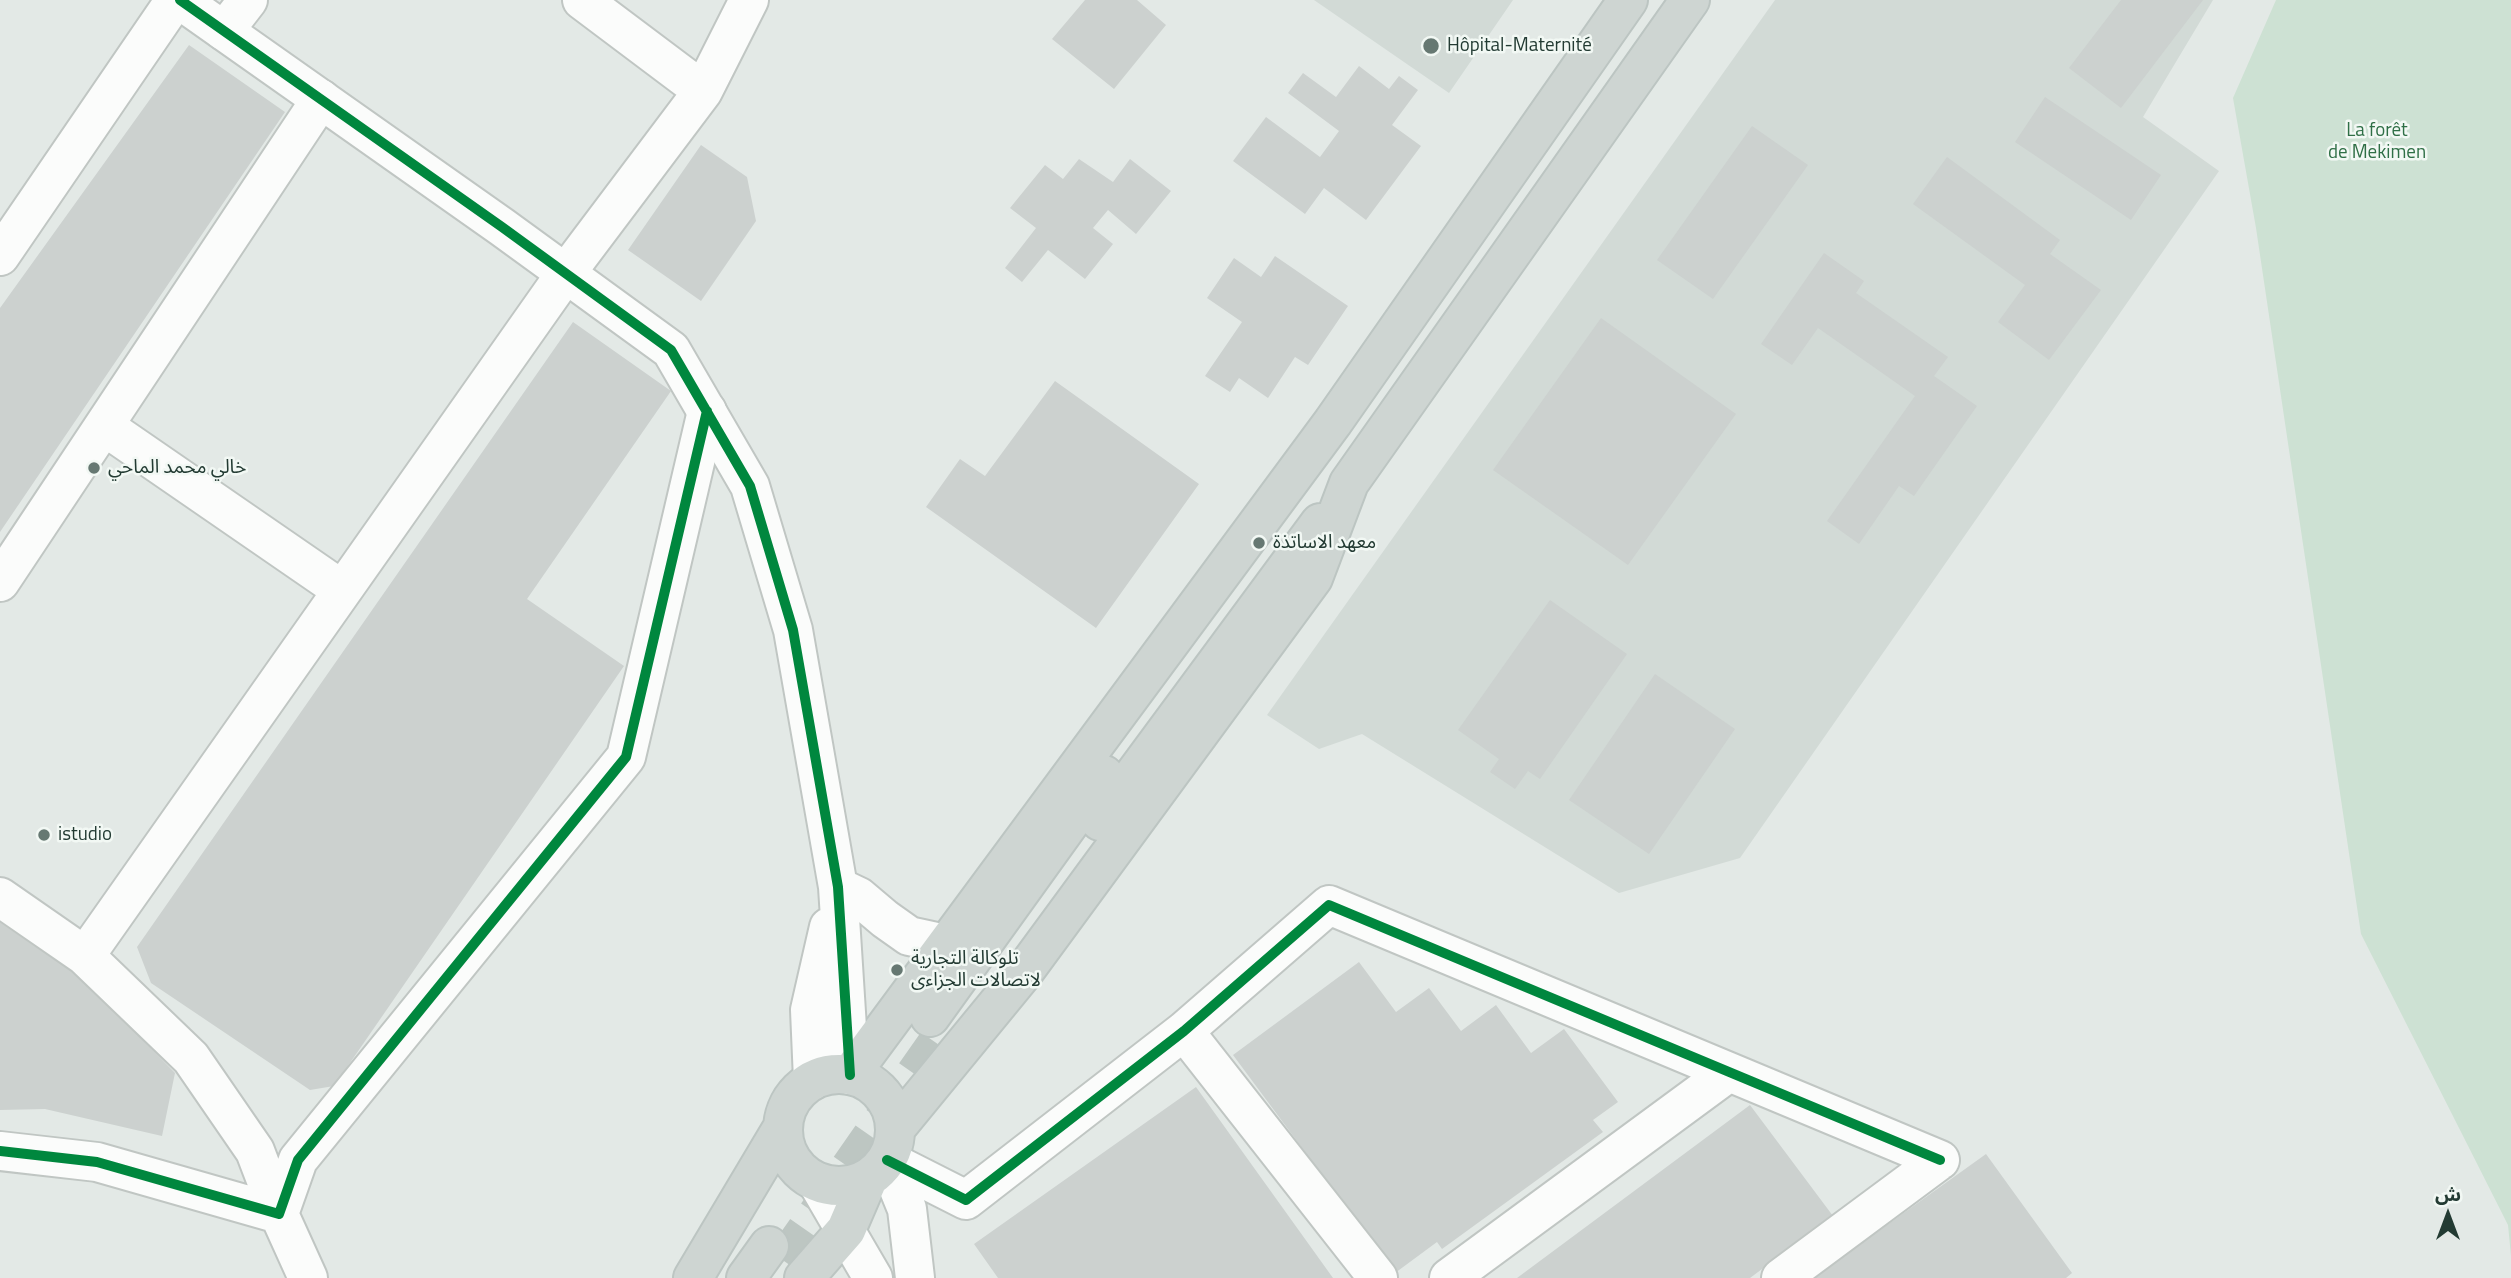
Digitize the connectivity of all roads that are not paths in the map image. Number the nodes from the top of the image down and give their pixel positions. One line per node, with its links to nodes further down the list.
1 (177, 0): 7 (street); 10 (street)
2 (248, 0): 7 (street)
3 (582, 0): 8 (street)
4 (749, 0): 8 (street)
5 (1628, 0): 13 (main road)
6 (1690, 0): 15 (main road)
7 (224, 31): 9 (street)
8 (703, 91): 11 (street)
9 (321, 99): 11 (street); 14 (street)
10 (0, 256)
11 (566, 273): 12 (street); 17 (street)
12 (708, 411): 18 (street); 29 (street)
13 (1334, 422): 15 (main road); 20 (main road)
14 (104, 426): 16 (street); 17 (street)
15 (1349, 484): 27 (main road)
16 (0, 582)
17 (342, 590): 21 (street)
18 (838, 887): 20 (street); 24 (street)
19 (0, 897): 21 (street)
20 (946, 944): 24 (main road)
21 (85, 956): 29 (street)
22 (1184, 1031): 23 (street); 27 (street); 37 (street)
23 (1729, 1072): 38 (street); 39 (street)
24 (832, 1078): 25 (main road); 27 (main road)
25 (783, 1127): 28 (main road); 33 (main road)
26 (4, 1155): 29 (street)
27 (883, 1156): 28 (main road); 30 (main road); 36 (street)
28 (817, 1182): 30 (street)
29 (279, 1214): 32 (street)
30 (846, 1230): 31 (main road); 35 (street)
31 (782, 1266): 34 (main road)
32 (308, 1278)
33 (693, 1278)
34 (746, 1278)
35 (873, 1278)
36 (915, 1278)
37 (1378, 1278)
38 (1449, 1278)
39 (1781, 1278)

